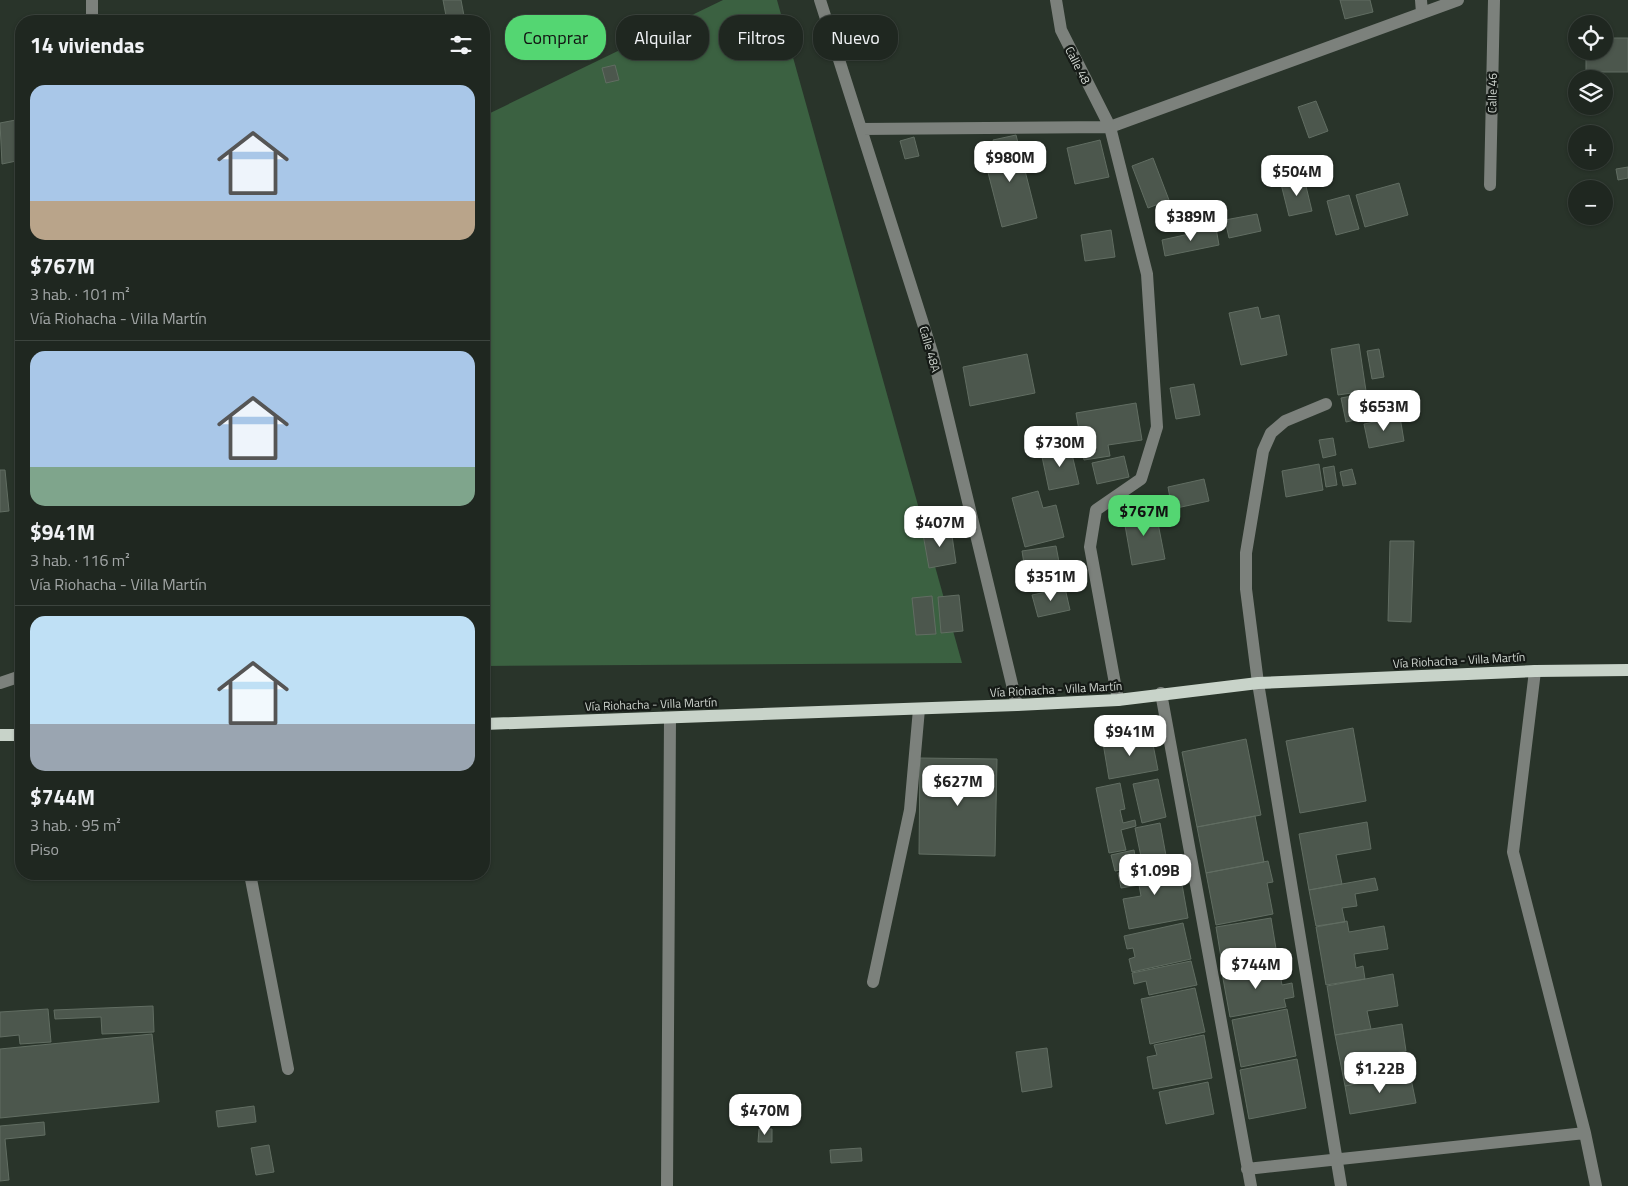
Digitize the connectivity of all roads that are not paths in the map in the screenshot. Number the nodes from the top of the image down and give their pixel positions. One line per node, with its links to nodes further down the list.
1 (92, 0): 7 (street)
2 (820, 0): 9 (street, Calle 48A)
3 (1056, 0): 8 (street, Calle 48)
4 (1458, 0): 6 (street)
5 (1494, 0): 10 (street, Calle 46)
6 (1422, 6): 8 (street)
7 (92, 15)
8 (1110, 127): 9 (street); 18 (street, Calle 48)
9 (861, 129): 19 (street, Calle 48A)
10 (1490, 185)
11 (1326, 404): 16 (street)
12 (1628, 670): 13 (main road, Vía Riohacha - Villa Martín)
13 (1535, 671): 16 (main road, Vía Riohacha - Villa Martín); 28 (street)
14 (15, 678): 15 (street)
15 (0, 683)
16 (1258, 683): 17 (main road, Vía Riohacha - Villa Martín); 29 (street)
17 (1161, 693): 18 (main road, Vía Riohacha - Villa Martín); 30 (street)
18 (1118, 700): 19 (main road, Vía Riohacha - Villa Martín)
19 (1017, 705): 20 (main road, Vía Riohacha - Villa Martín)
20 (918, 709): 21 (main road, Vía Riohacha - Villa Martín); 26 (street)
21 (670, 718): 22 (main road, Vía Riohacha - Villa Martín); 31 (street)
22 (490, 724)
23 (0, 734): 24 (main road)
24 (15, 735)
25 (251, 880): 27 (street)
26 (873, 982)
27 (288, 1069)
28 (1585, 1133): 29 (street); 34 (street)
29 (1336, 1159): 30 (street); 33 (street)
30 (1247, 1169): 32 (street)
31 (667, 1186)
32 (1251, 1186)
33 (1341, 1186)
34 (1596, 1186)

